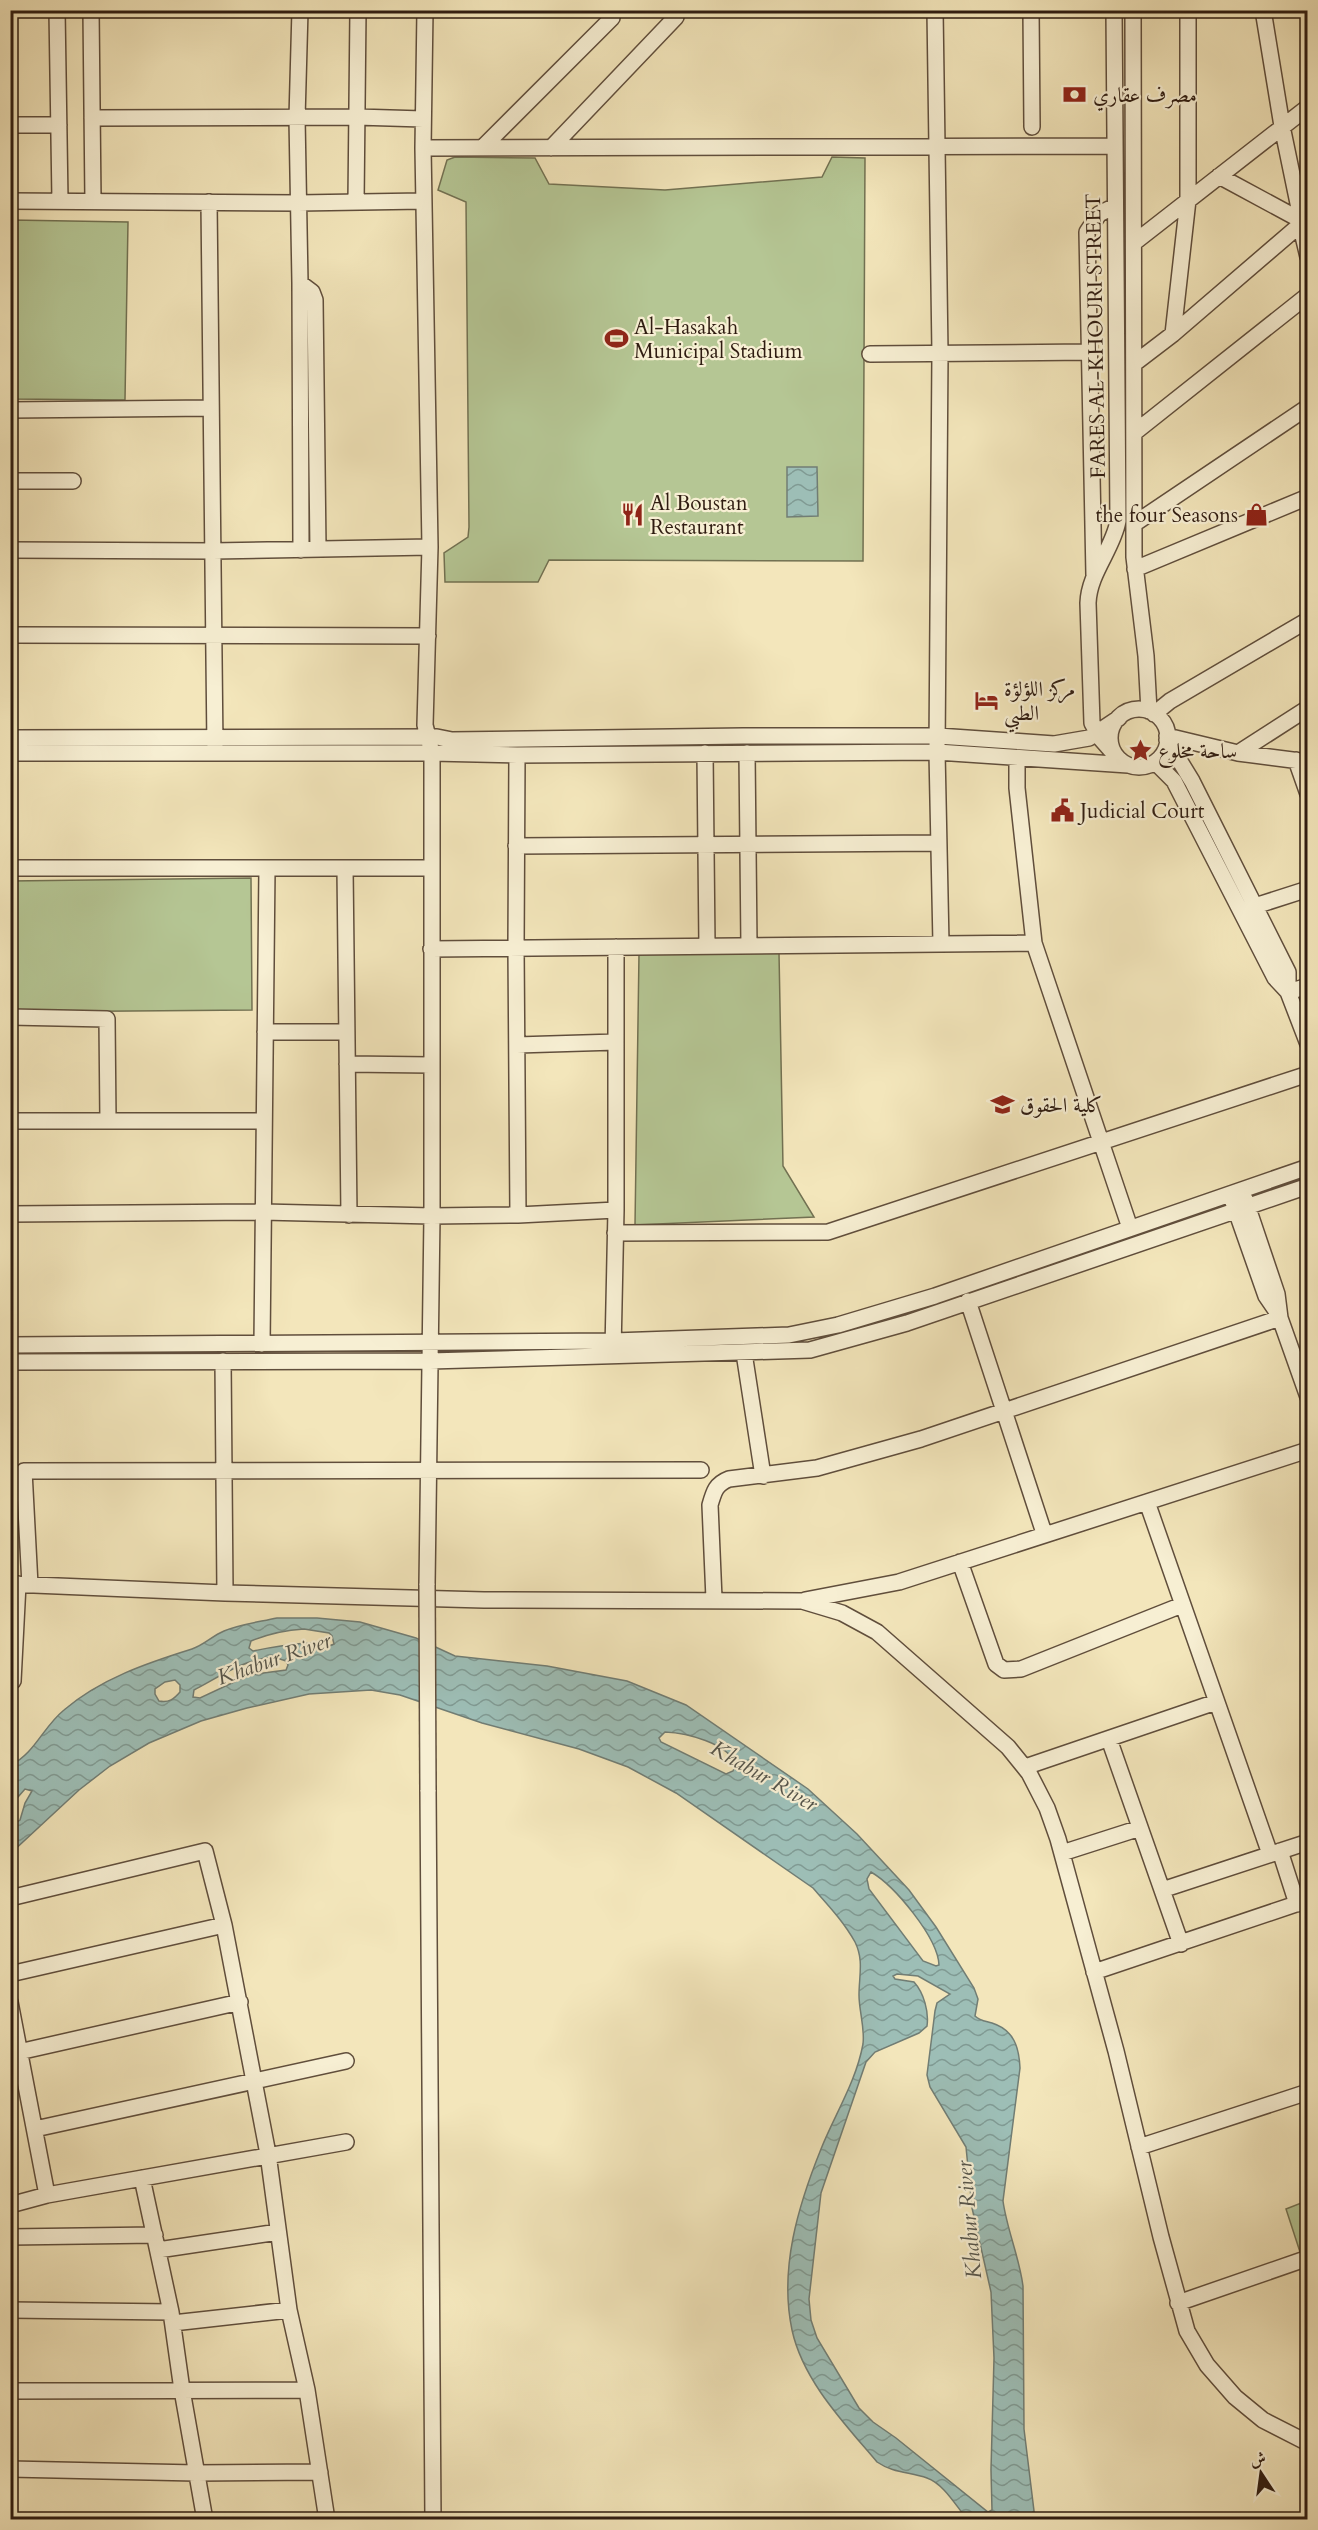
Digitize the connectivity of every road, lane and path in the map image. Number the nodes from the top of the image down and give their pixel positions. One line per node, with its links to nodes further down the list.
1 (57, 10): 20 (street)
2 (91, 10): 16 (street)
3 (300, 10): 17 (street)
4 (358, 10): 15 (street)
5 (425, 10): 18 (street)
6 (935, 10): 24 (street)
7 (1031, 10): 22 (street)
8 (1114, 10): 23 (street, FARES AL-KHOURI STREET)
9 (1133, 10): 39 (street)
10 (1188, 10): 29 (street)
11 (1263, 10): 21 (street)
12 (676, 17): 27 (street)
13 (612, 18): 26 (street)
14 (1308, 106): 21 (street)
15 (357, 117): 17 (street); 18 (street); 35 (street)
16 (93, 118): 17 (street); 32 (street)
17 (297, 118): 36 (street)
18 (423, 119): 25 (street)
19 (10, 125): 20 (street)
20 (59, 125): 31 (street)
21 (1282, 126): 28 (street); 38 (street)
22 (1032, 127)
23 (1115, 146): 24 (street); 37 (street, FARES AL-KHOURI STREET)
24 (937, 147): 27 (street); 45 (street)
25 (423, 148): 26 (street); 33 (street)
26 (482, 148): 27 (street)
27 (551, 148)
28 (1219, 176): 29 (street); 38 (street)
29 (1188, 200): 39 (street); 43 (street)
30 (10, 201): 31 (street)
31 (60, 201): 32 (street)
32 (93, 201): 34 (street)
33 (423, 201): 35 (street); 56 (street)
34 (209, 202): 36 (street); 49 (street)
35 (356, 202): 36 (street)
36 (298, 203): 41 (street)
37 (1115, 206): 44 (street); 62 (street, FARES AL-KHOURI STREET)
38 (1305, 222): 40 (street); 43 (street)
39 (1135, 242): 47 (street)
40 (1308, 257)
41 (300, 283): 57 (street); 59 (street)
42 (1308, 295): 51 (street)
43 (1173, 334): 47 (street)
44 (1089, 352): 45 (street); 62 (street)
45 (940, 353): 46 (street); 72 (street)
46 (870, 354)
47 (1135, 363): 51 (street)
48 (1308, 406): 55 (street)
49 (211, 408): 50 (street); 60 (street)
50 (10, 410)
51 (1134, 433): 55 (street)
52 (10, 481): 53 (street)
53 (73, 481)
54 (1308, 497): 61 (street)
55 (1134, 524): 61 (street)
56 (430, 547): 57 (street); 66 (street)
57 (318, 549): 59 (street)
58 (10, 550): 60 (street)
59 (301, 550): 60 (street)
60 (213, 551): 65 (street)
61 (1135, 569): 68 (street)
62 (1094, 580): 69 (street, FARES AL-KHOURI STREET)
63 (1308, 620): 68 (street)
64 (10, 635): 65 (street)
65 (213, 636): 66 (street); 77 (street)
66 (428, 636): 73 (street)
67 (1308, 708): 83 (street)
68 (1151, 713): 70 (street); 75 (street)
69 (1091, 716): 71 (street, FARES AL-KHOURI STREET); 76 (street)
70 (1119, 718): 71 (street); 86 (street)
71 (1097, 734): 76 (street); 86 (street, FARES AL-KHOURI STREET)
72 (938, 736): 73 (street); 76 (street); 78 (street)
73 (427, 737): 77 (street); 80 (street)
74 (10, 738): 77 (street)
75 (1167, 738): 83 (street); 88 (street); 99 (street)
76 (1054, 744)
77 (214, 745): 79 (street); 80 (street)
78 (937, 752): 82 (street); 85 (street); 90 (street)
79 (10, 753)
80 (432, 753): 84 (street); 94 (street)
81 (705, 753): 82 (street); 84 (street); 91 (street)
82 (747, 753): 92 (street)
83 (1238, 753): 87 (street)
84 (517, 756): 93 (street)
85 (1017, 758): 86 (street); 101 (street)
86 (1122, 760): 88 (street)
87 (1302, 761): 89 (street)
88 (1155, 762): 108 (street)
89 (1308, 794)
90 (939, 843): 92 (street); 100 (street)
91 (706, 844): 92 (street); 93 (street); 102 (street)
92 (748, 844): 103 (street)
93 (516, 846): 104 (street)
94 (430, 867): 97 (street); 106 (street)
95 (10, 868): 96 (street)
96 (267, 868): 97 (street); 110 (street)
97 (345, 868): 111 (street)
98 (1308, 889): 99 (street)
99 (1255, 906): 108 (street)
100 (941, 944): 101 (street); 103 (street)
101 (1034, 944): 121 (street)
102 (707, 946): 103 (street); 105 (street)
103 (749, 946)
104 (516, 948): 105 (street); 106 (street); 114 (street)
105 (616, 948): 112 (street)
106 (430, 949): 116 (street)
107 (1308, 986): 108 (street)
108 (1288, 992): 113 (street)
109 (10, 1017): 119 (street)
110 (265, 1032): 111 (street); 120 (street)
111 (347, 1032): 115 (street)
112 (616, 1042): 114 (street); 126 (street)
113 (1308, 1044)
114 (517, 1045): 130 (street)
115 (347, 1064): 116 (street); 129 (street)
116 (431, 1065): 131 (street)
117 (1308, 1074): 121 (street)
118 (10, 1121): 119 (street)
119 (108, 1121): 120 (street)
120 (264, 1121): 127 (street)
121 (1100, 1143): 132 (street); 133 (street)
122 (1308, 1167): 124 (street)
123 (1308, 1186): 125 (street)
124 (1236, 1192): 125 (street); 132 (street)
125 (1242, 1209): 134 (street); 135 (street)
126 (616, 1210): 130 (street); 133 (street)
127 (263, 1212): 128 (street); 129 (street); 137 (street)
128 (10, 1214)
129 (349, 1215): 131 (street)
130 (518, 1215): 131 (street)
131 (432, 1216): 136 (street)
132 (1130, 1228): 139 (street)
133 (615, 1233): 139 (street)
134 (968, 1301): 140 (street); 145 (street)
135 (1280, 1318): 144 (street); 145 (street)
136 (430, 1343): 137 (street); 139 (street); 142 (street)
137 (262, 1344): 138 (street)
138 (10, 1345)
139 (613, 1349): 140 (street); 142 (street)
140 (744, 1353): 150 (street)
141 (223, 1361): 142 (street); 143 (street); 147 (street)
142 (430, 1361): 148 (street)
143 (10, 1362)
144 (1308, 1397)
145 (1005, 1412): 150 (street); 152 (street)
146 (1308, 1450): 151 (street)
147 (223, 1469): 148 (street); 154 (street); 155 (street)
148 (430, 1469): 149 (street); 204 (street, bridge)
149 (701, 1470)
150 (764, 1476): 156 (street)
151 (1147, 1502): 152 (street); 158 (street)
152 (1044, 1533): 153 (street)
153 (960, 1562): 157 (street); 158 (street)
154 (19, 1584): 155 (street); 159 (street)
155 (225, 1593): 156 (street)
156 (714, 1599): 157 (street)
157 (802, 1601): 162 (street)
158 (1182, 1605): 160 (street)
159 (10, 1680)
160 (1216, 1702): 161 (street); 166 (street)
161 (1109, 1739): 162 (street); 163 (street)
162 (1025, 1767): 165 (street)
163 (1140, 1828): 165 (street); 167 (street)
164 (1308, 1842): 166 (street)
165 (1062, 1853): 172 (street)
166 (1275, 1853): 167 (street); 169 (street)
167 (1162, 1890): 171 (street)
168 (10, 1898): 170 (street)
169 (1302, 1902): 171 (street)
170 (224, 1925): 173 (street); 175 (street)
171 (1181, 1944): 172 (street)
172 (1094, 1972): 182 (street)
173 (10, 1974)
174 (10, 2002): 176 (street)
175 (240, 2002): 176 (street); 178 (street)
176 (16, 2053): 180 (street)
177 (346, 2061): 178 (street)
178 (253, 2080): 180 (street); 183 (street)
179 (1308, 2092): 182 (street)
180 (35, 2129): 185 (street)
181 (346, 2142): 183 (street)
182 (1139, 2147): 191 (street)
183 (268, 2154): 184 (street); 187 (street)
184 (142, 2178): 185 (street); 189 (street)
185 (47, 2195): 186 (street)
186 (10, 2205)
187 (278, 2232): 189 (street); 193 (street)
188 (10, 2237): 189 (street)
189 (156, 2242): 194 (street)
190 (1308, 2258): 191 (street)
191 (1178, 2303): 198 (street)
192 (10, 2310): 194 (street)
193 (289, 2310): 194 (street); 196 (street)
194 (172, 2317): 195 (street)
195 (182, 2390): 196 (street); 197 (street); 201 (street)
196 (308, 2390): 200 (street)
197 (10, 2391)
198 (1308, 2444)
199 (10, 2469): 201 (street)
200 (320, 2472): 201 (street); 203 (street)
201 (196, 2473): 202 (street)
202 (205, 2520)
203 (327, 2520)
204 (433, 2520)

